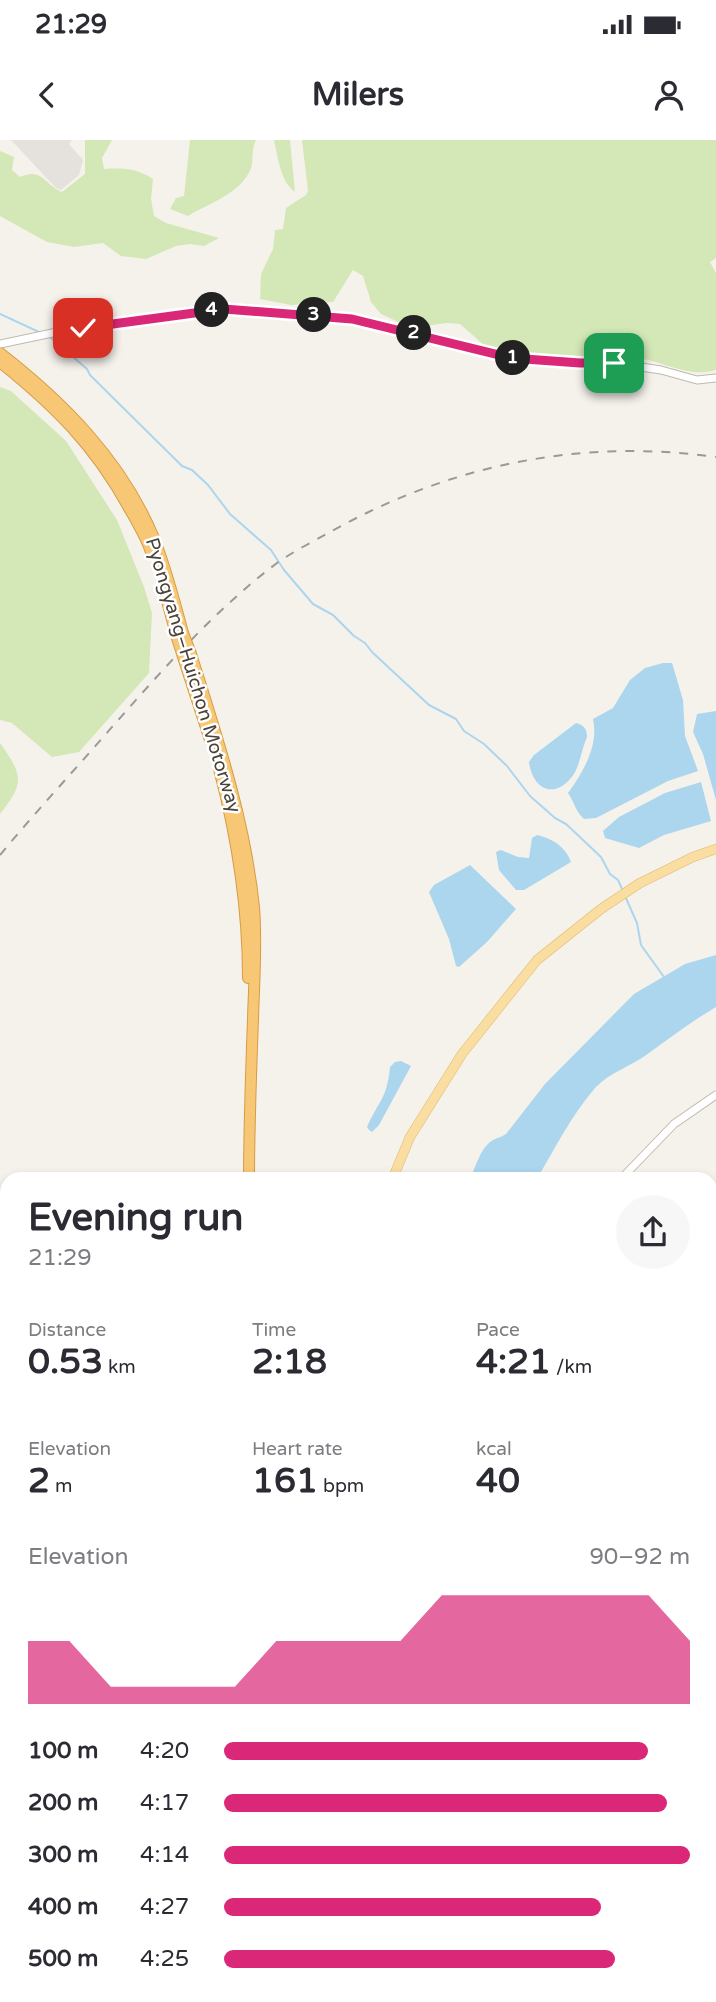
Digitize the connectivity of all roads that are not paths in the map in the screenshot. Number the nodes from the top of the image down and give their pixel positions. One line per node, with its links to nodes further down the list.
1 (0, 344): 4 (street)
2 (0, 352): 5 (highway, Pyongyang–Huichon Motorway)
3 (0, 362): 5 (highway, Pyongyang–Huichon Motorway)
4 (716, 378)
5 (180, 636): 6 (highway, Pyongyang–Huichon Motorway, bridge)
6 (187, 657): 9 (highway, Pyongyang–Huichon Motorway); 10 (highway, Pyongyang–Huichon Motorway)
7 (716, 849): 11 (main road)
8 (716, 1095): 12 (street)
9 (242, 1172)
10 (249, 1172)
11 (395, 1172)
12 (628, 1172)

